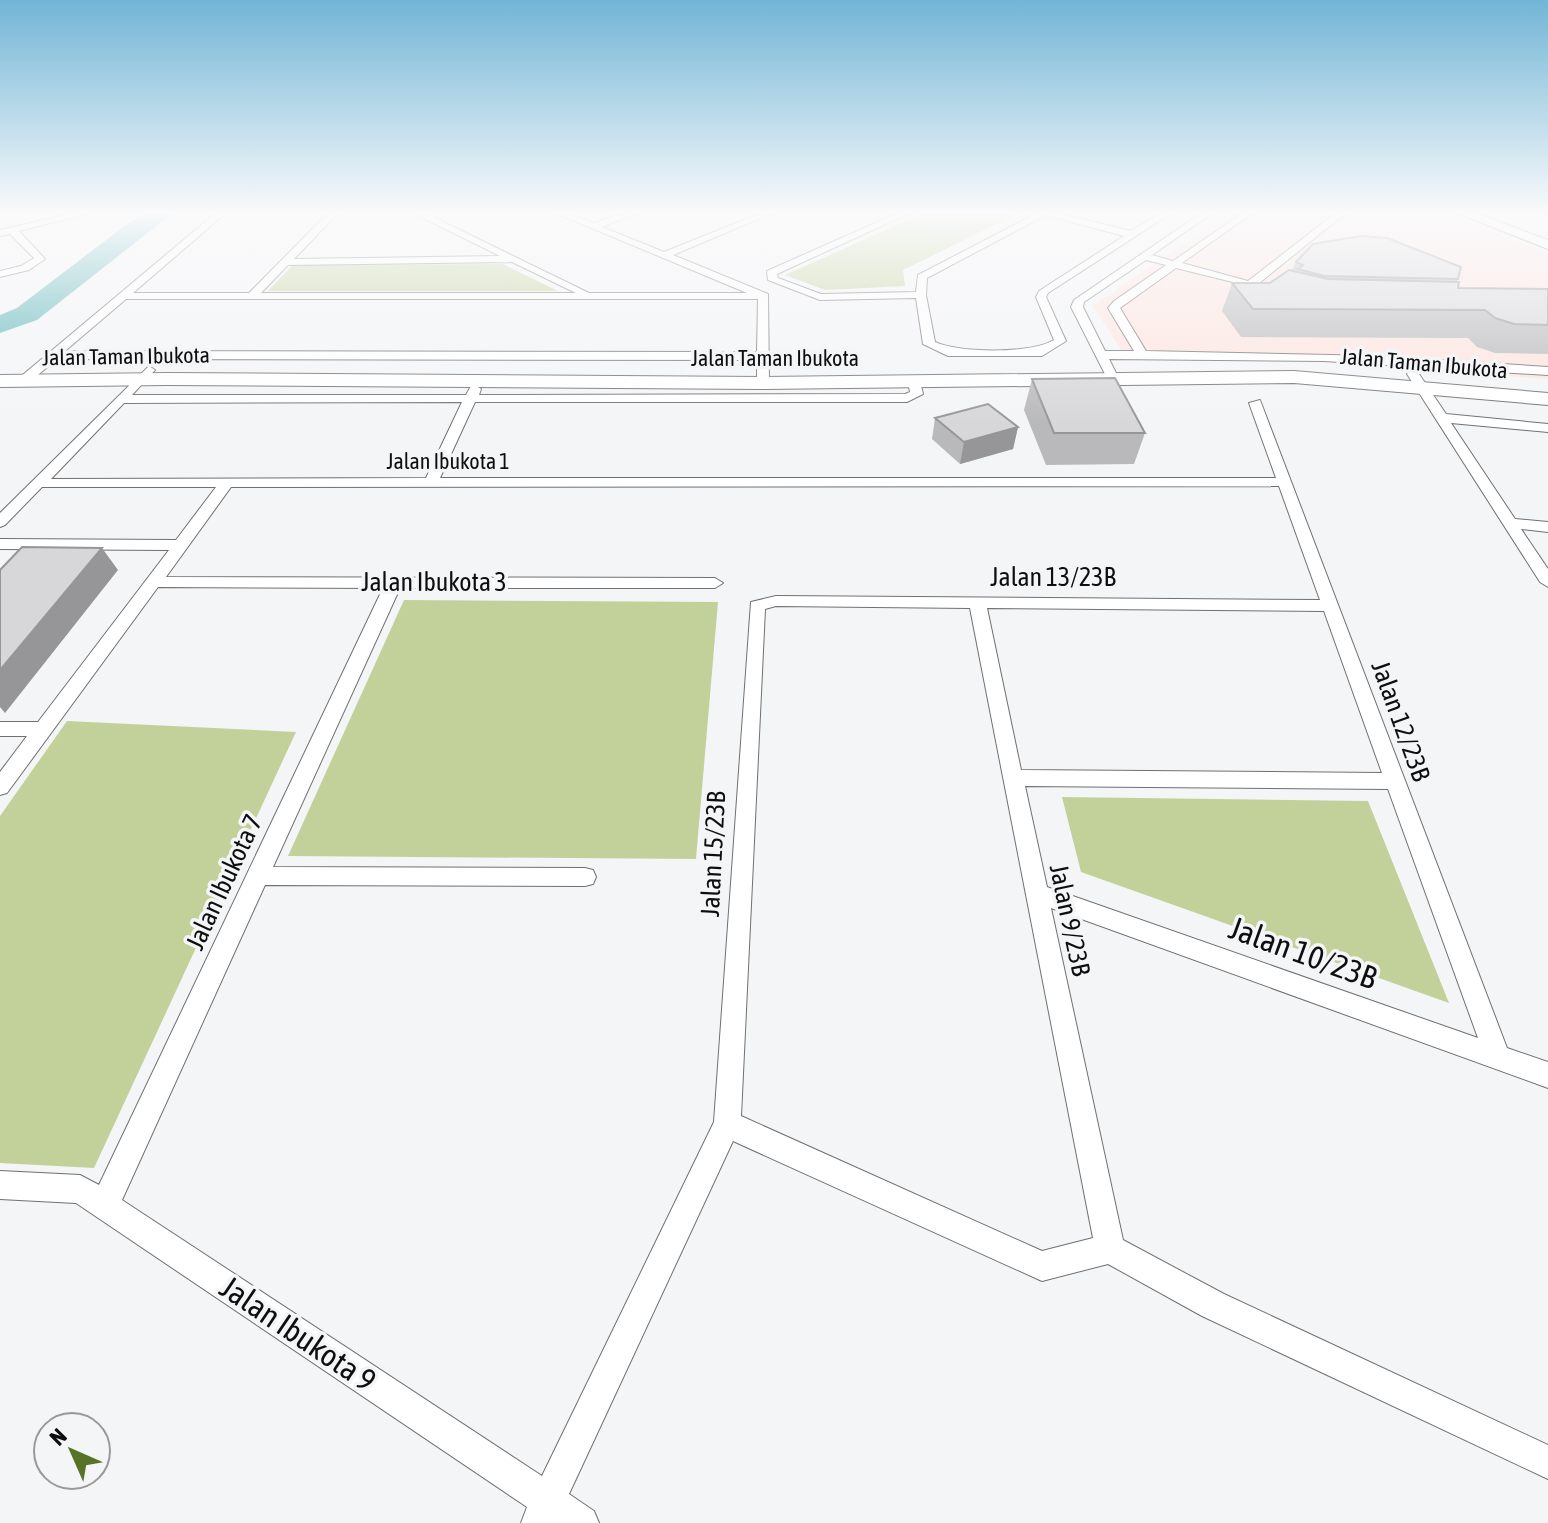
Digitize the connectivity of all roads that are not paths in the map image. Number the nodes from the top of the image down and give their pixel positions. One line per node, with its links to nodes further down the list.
1 (139, 283): 15 (street)
2 (265, 283): 16 (street)
3 (565, 283): 18 (street)
4 (734, 283): 17 (street)
5 (781, 283): 13 (street)
6 (922, 283): 13 (street)
7 (1057, 283): 13 (street)
8 (1104, 283): 22 (street)
9 (1148, 283): 20 (street)
10 (1243, 283): 12 (street)
11 (1252, 283): 12 (street)
12 (1250, 285): 14 (street)
13 (921, 295)
14 (1286, 295)
15 (124, 296): 16 (street); 19 (street)
16 (252, 296): 18 (street)
17 (764, 296): 18 (street); 23 (street)
18 (585, 297)
19 (54, 355): 21 (street); 27 (street)
20 (1142, 355): 22 (street); 25 (street)
21 (394, 362): 23 (main road, Jalan Taman Ibukota); 26 (main road, Jalan Taman Ibukota)
22 (1108, 368): 23 (main road, Jalan Taman Ibukota); 29 (main road, Jalan Taman Ibukota); 31 (main road, Jalan Taman Ibukota)
23 (763, 370): 28 (main road, Jalan Taman Ibukota); 31 (main road, Jalan Taman Ibukota)
24 (0, 371): 27 (main road, Jalan Taman Ibukota)
25 (1548, 371)
26 (144, 375): 27 (main road, Jalan Taman Ibukota); 28 (main road, Jalan Taman Ibukota); 33 (street)
27 (29, 376): 30 (main road, Jalan Taman Ibukota)
28 (479, 380): 34 (street)
29 (1418, 380): 32 (main road, Jalan Taman Ibukota); 35 (main road, Jalan Taman Ibukota); 37 (street)
30 (0, 381)
31 (914, 382): 34 (street)
32 (1548, 386)
33 (121, 399): 34 (street); 40 (street)
34 (470, 399): 42 (street)
35 (1548, 399)
36 (1255, 403): 39 (street, Jalan 12/23B)
37 (1444, 418): 38 (street); 44 (street)
38 (1548, 428)
39 (1284, 482): 42 (street, Jalan Ibukota 1); 56 (street, Jalan 12/23B)
40 (38, 483): 41 (street, Jalan Ibukota 1); 43 (street)
41 (227, 483): 42 (street, Jalan Ibukota 1); 47 (street)
42 (431, 483)
43 (0, 522)
44 (1511, 523): 45 (street); 48 (street)
45 (1548, 527)
46 (0, 544): 47 (street)
47 (178, 545): 50 (street)
48 (1526, 547): 49 (street); 52 (street)
49 (1548, 549)
50 (153, 582): 51 (street, Jalan Ibukota 3); 58 (street)
51 (394, 582): 53 (street, Jalan Ibukota 3); 62 (street, Jalan Ibukota 7)
52 (1548, 582)
53 (715, 583)
54 (776, 601): 55 (street, Jalan 13/23B); 67 (street, Jalan 15/23B)
55 (977, 603): 56 (street, Jalan 13/23B); 59 (street, Jalan 9/23B)
56 (1330, 606): 60 (street, Jalan 12/23B)
57 (0, 729): 58 (street)
58 (41, 729): 61 (street)
59 (1013, 778): 60 (street); 64 (street, Jalan 9/23B)
60 (1396, 781): 65 (street, Jalan 12/23B)
61 (0, 787)
62 (258, 876): 63 (street); 69 (street, Jalan Ibukota 7)
63 (585, 877)
64 (1036, 893): 65 (street, Jalan 10/23B); 70 (street, Jalan 9/23B)
65 (1498, 1057): 66 (street, Jalan 10/23B)
66 (1548, 1075)
67 (727, 1124): 70 (street); 72 (street)
68 (0, 1185): 69 (street, Jalan Ibukota 9)
69 (105, 1205): 72 (street, Jalan Ibukota 9)
70 (1110, 1249): 71 (street)
71 (1548, 1462)
72 (543, 1512): 73 (street, Jalan Ibukota 9)
73 (582, 1523)

